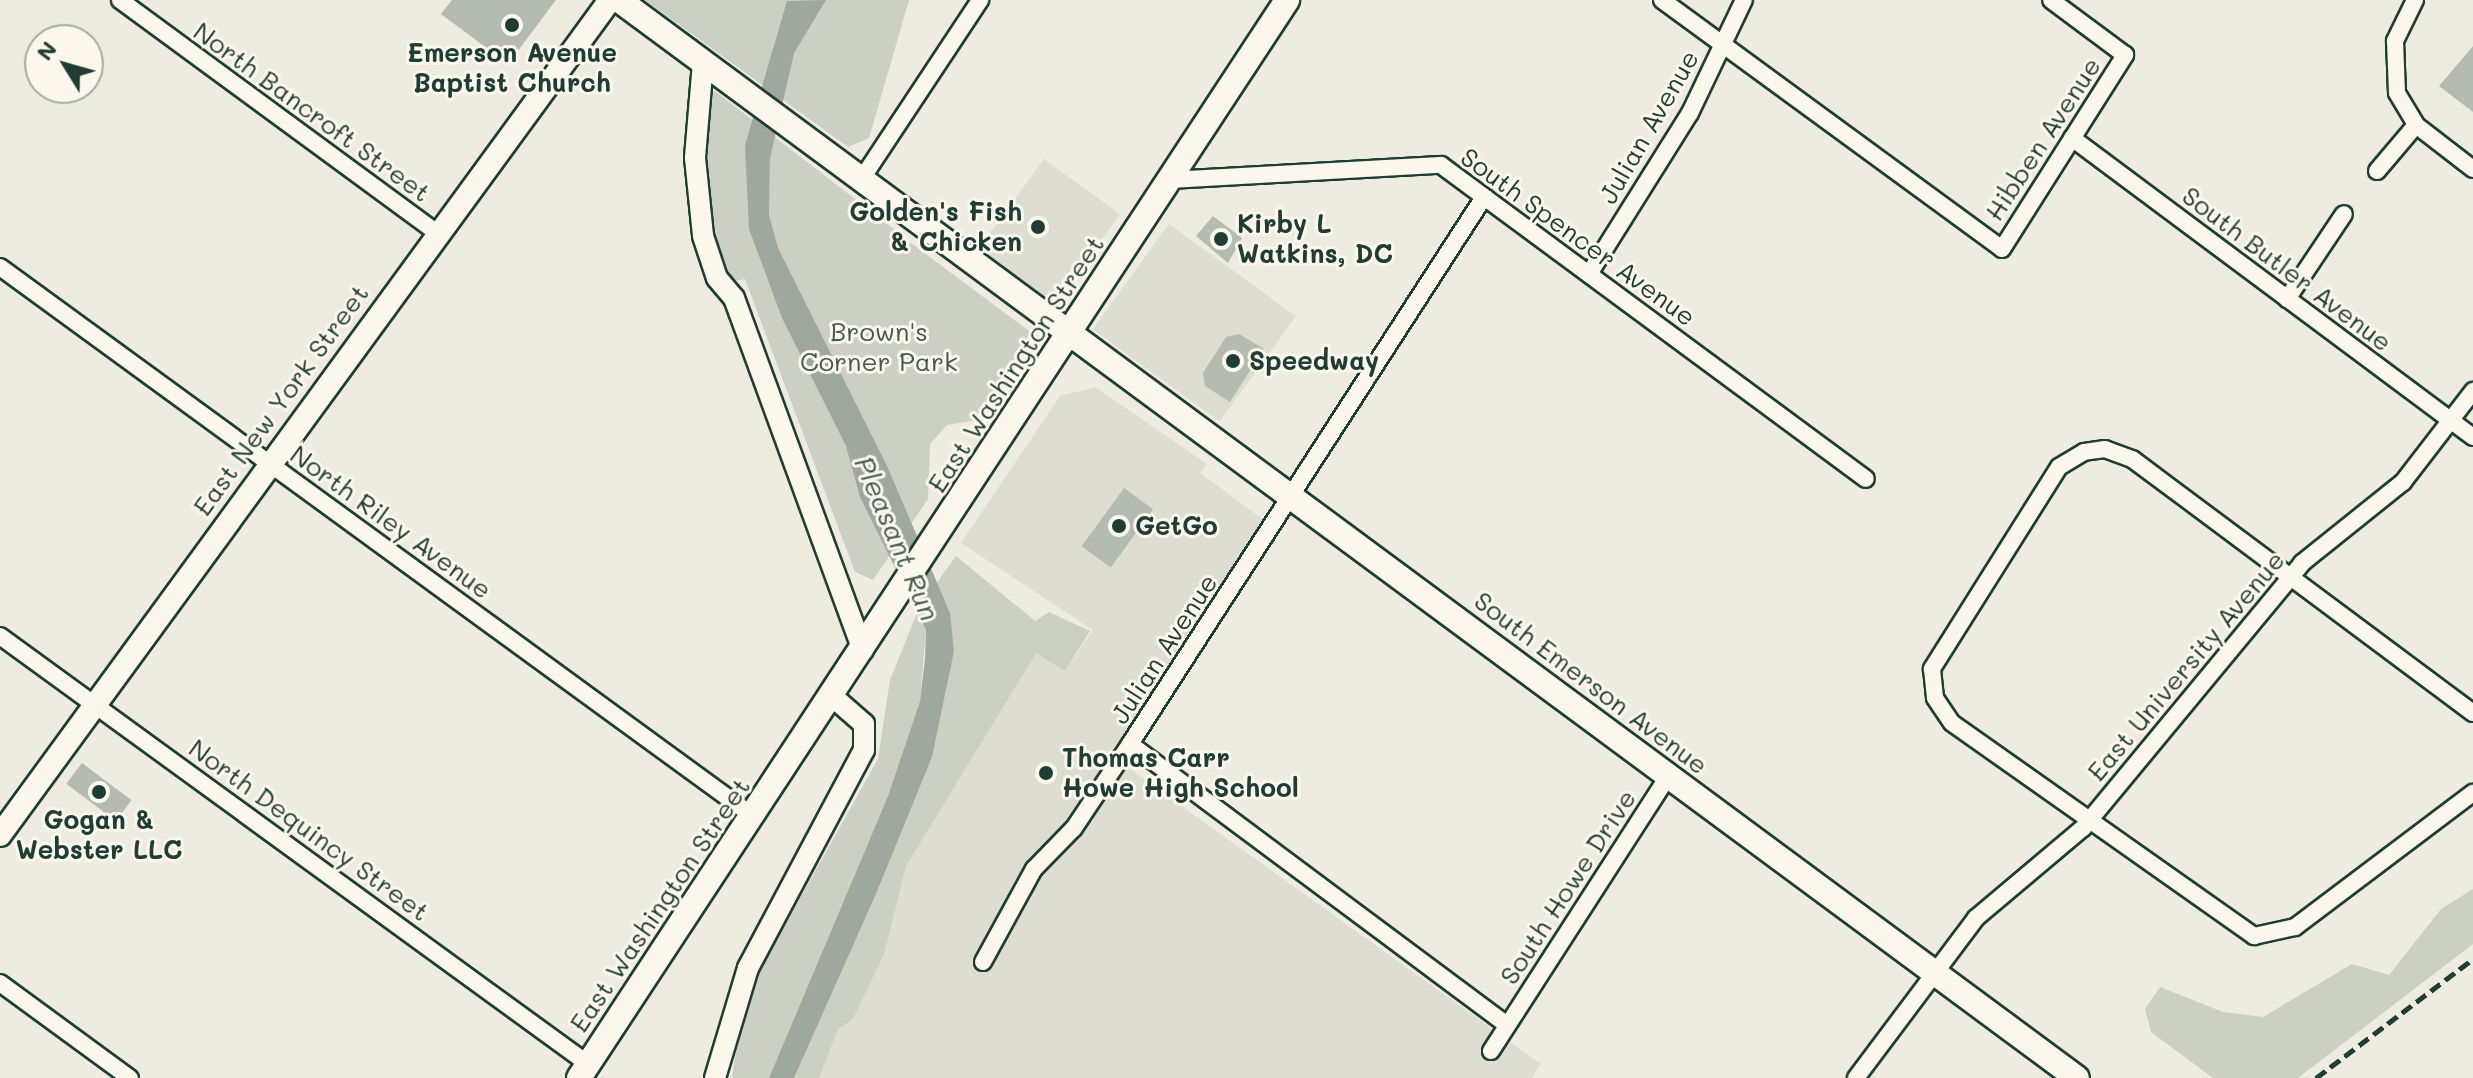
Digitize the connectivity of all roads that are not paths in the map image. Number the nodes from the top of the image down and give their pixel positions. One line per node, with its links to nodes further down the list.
1 (120, 0): 20 (street, North Bancroft Street)
2 (610, 0): 20 (main road, East New York Street)
3 (619, 0): 11 (main road, South Emerson Avenue)
4 (980, 0): 16 (street)
5 (1287, 0): 17 (main road, East Washington Street)
6 (1662, 0): 10 (street)
7 (1744, 0): 10 (street, Julian Avenue)
8 (2051, 0): 13 (street, Hibben Avenue)
9 (2415, 0): 12 (street)
10 (1723, 45): 13 (street, Hibben Avenue); 22 (street, Julian Avenue)
11 (703, 62): 16 (main road, South Emerson Avenue); 33 (street)
12 (2416, 125): 14 (street); 15 (street)
13 (2072, 138): 23 (street, South Butler Avenue)
14 (2473, 169)
15 (2377, 171)
16 (861, 180): 24 (main road, South Emerson Avenue)
17 (1169, 180): 18 (street, South Spencer Avenue); 24 (main road, East Washington Street)
18 (1484, 197): 22 (street, South Spencer Avenue); 30 (street, Julian Avenue)
19 (2344, 214): 23 (street)
20 (437, 233): 28 (main road, East New York Street)
21 (0, 267): 28 (street, North Riley Avenue)
22 (1589, 274): 29 (street, South Spencer Avenue)
23 (2287, 299): 26 (street, South Butler Avenue)
24 (1071, 333): 30 (main road, South Emerson Avenue); 33 (main road, East Washington Street)
25 (2473, 391): 26 (street, East University Avenue)
26 (2451, 420): 27 (street, South Butler Avenue); 31 (street, East University Avenue)
27 (2473, 437)
28 (269, 464): 35 (main road, East New York Street); 40 (street, North Riley Avenue)
29 (1866, 479)
30 (1292, 495): 37 (street, Julian Avenue); 38 (main road, South Emerson Avenue)
31 (2290, 577): 36 (street); 41 (street, East University Avenue); 41 (street)
32 (0, 636): 35 (street, North Dequincy Street)
33 (863, 650): 34 (main road, East Washington Street)
34 (832, 696): 40 (main road, East Washington Street); 50 (street)
35 (95, 704): 42 (main road, East New York Street); 48 (street, North Dequincy Street)
36 (2473, 713)
37 (1130, 744): 43 (street, Julian Avenue); 46 (street)
38 (1669, 775): 44 (main road, South Emerson Avenue); 46 (street, South Howe Drive)
39 (2473, 793): 41 (street)
40 (753, 816): 48 (main road, East Washington Street)
41 (2088, 822): 44 (street, East University Avenue)
42 (0, 835)
43 (983, 962)
44 (1935, 972): 51 (street, East University Avenue); 52 (main road, South Emerson Avenue)
45 (0, 983): 49 (street)
46 (1507, 1025): 47 (street, South Howe Drive)
47 (1491, 1051)
48 (583, 1071)
49 (130, 1078)
50 (715, 1078)
51 (1856, 1078)
52 (2077, 1078)

